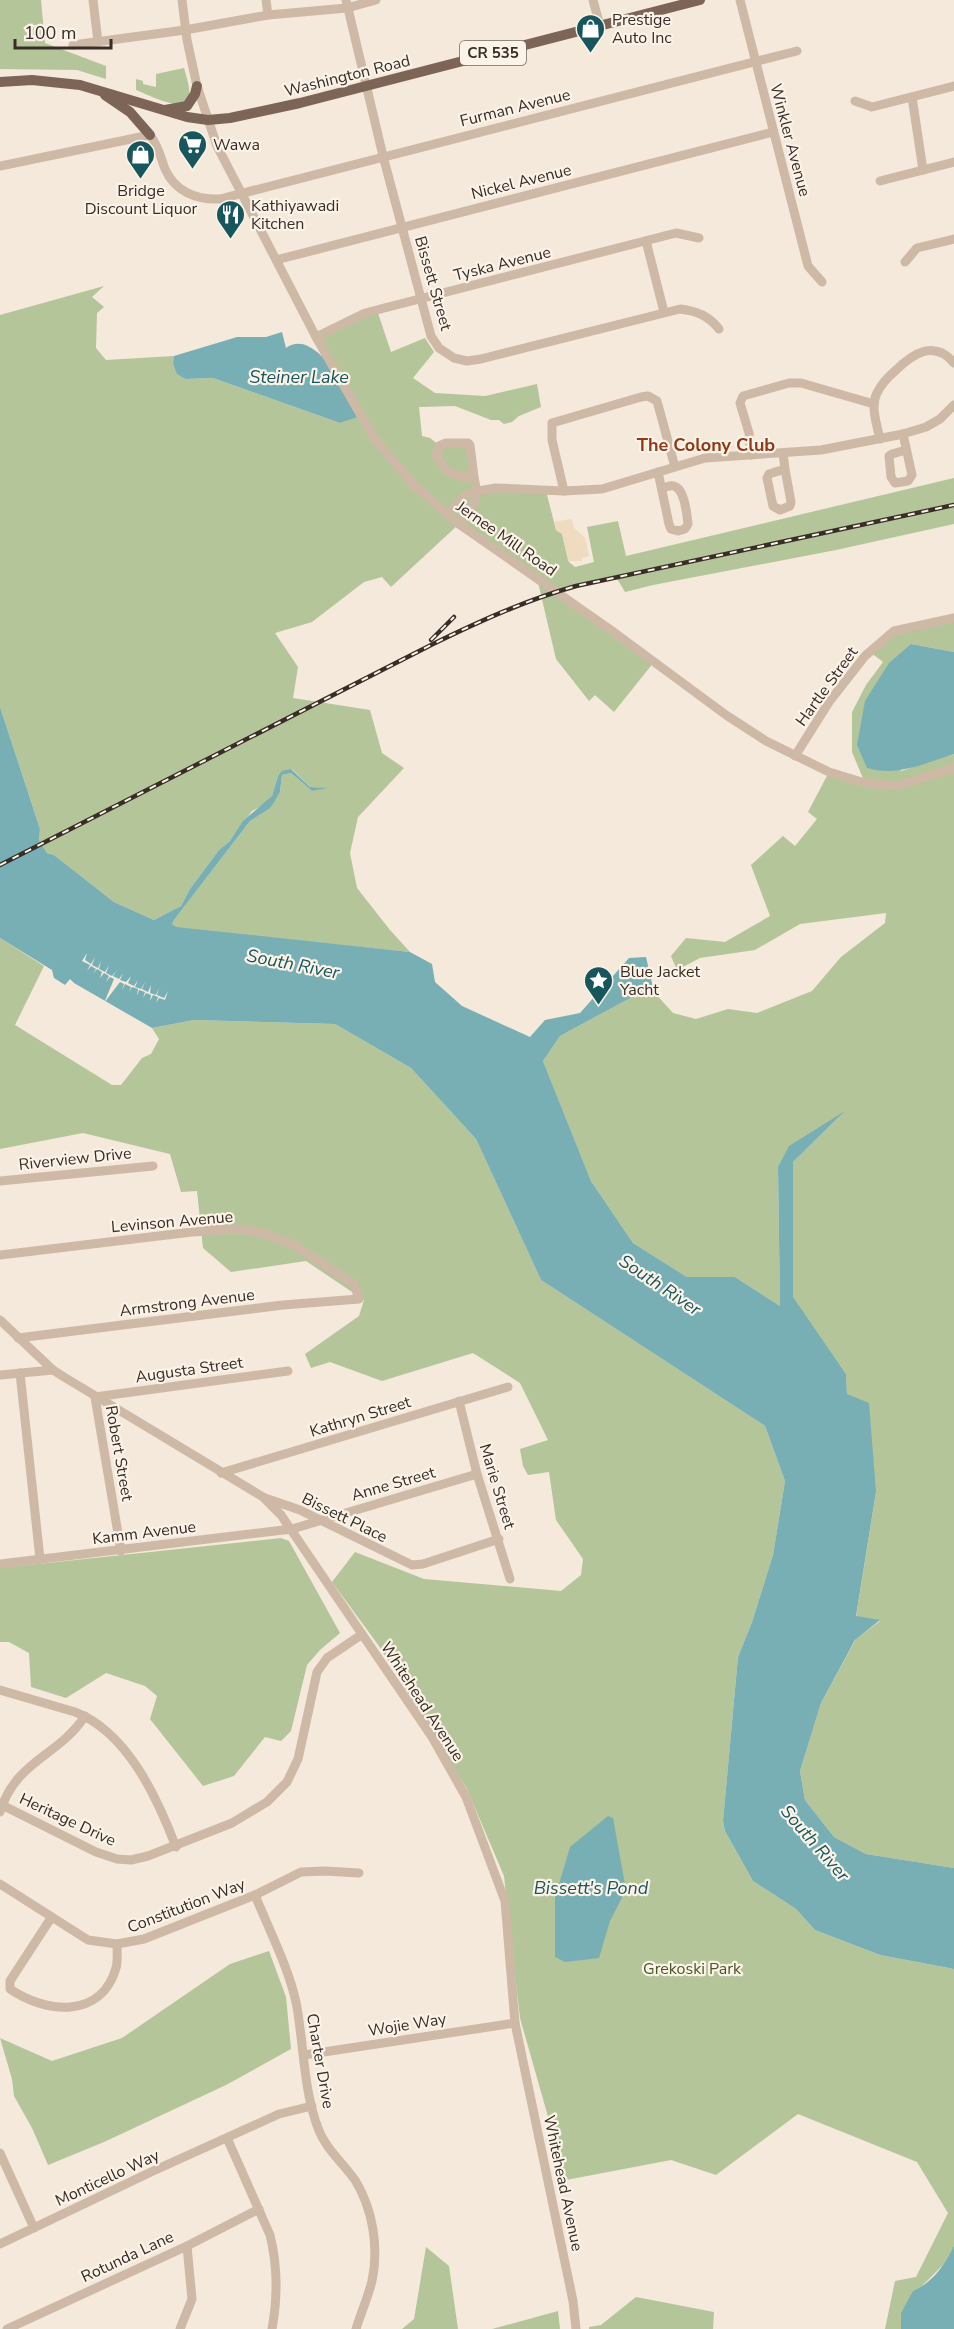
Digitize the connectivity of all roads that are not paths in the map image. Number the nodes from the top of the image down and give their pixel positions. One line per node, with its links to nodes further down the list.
1 (93, 0): 12 (street)
2 (182, 0): 11 (street, Jernee Mill Road)
3 (266, 0): 9 (street)
4 (376, 0): 8 (street)
5 (593, 0): 10 (street)
6 (700, 0): 10 (main road, Washington Road / CR 535)
7 (740, 0): 15 (street, Winkler Avenue)
8 (347, 4): 9 (street); 18 (street, Bissett Street)
9 (268, 15): 11 (street)
10 (600, 26): 18 (main road, Washington Road / CR 535)
11 (185, 30): 12 (street); 17 (street, Jernee Mill Road)
12 (98, 42): 13 (street)
13 (73, 45)
14 (797, 51): 15 (street, Furman Avenue)
15 (755, 61): 25 (street, Winkler Avenue); 27 (street, Furman Avenue)
16 (0, 82): 20 (main road, Washington Road / CR 535)
17 (196, 86): 23 (main road); 24 (street, Jernee Mill Road)
18 (366, 86): 24 (main road, Washington Road / CR 535); 27 (street, Bissett Street)
19 (954, 86): 21 (street)
20 (97, 90): 23 (main road, Washington Road / CR 535); 26 (main road)
21 (912, 97): 22 (street); 30 (street)
22 (855, 101)
23 (160, 110): 24 (main road, Washington Road / CR 535)
24 (208, 120): 32 (street, Jernee Mill Road)
25 (773, 132): 33 (street, Nickel Avenue); 39 (street, Winkler Avenue)
26 (150, 135): 29 (street); 32 (street, Furman Avenue)
27 (383, 156): 32 (street, Furman Avenue); 33 (street, Bissett Street)
28 (954, 162): 30 (street)
29 (0, 166)
30 (923, 170): 31 (street)
31 (880, 181)
32 (240, 192): 37 (street, Jernee Mill Road)
33 (402, 227): 37 (street, Nickel Avenue); 40 (street, Bissett Street)
34 (699, 238): 36 (street, Tyska Avenue)
35 (954, 238): 38 (street)
36 (646, 241): 40 (street, Tyska Avenue); 41 (street)
37 (276, 260): 43 (street, Jernee Mill Road)
38 (905, 262)
39 (822, 282)
40 (420, 299): 41 (street, Bissett Street); 43 (street, Tyska Avenue)
41 (664, 312): 42 (street, Bissett Street)
42 (719, 329)
43 (316, 337): 59 (street, Jernee Mill Road)
44 (954, 363): 45 (street)
45 (874, 404): 48 (street); 51 (street)
46 (954, 405): 47 (street)
47 (903, 434): 48 (street); 49 (street)
48 (880, 439): 50 (street)
49 (906, 450)
50 (783, 453): 51 (street); 53 (street)
51 (751, 454): 52 (street)
52 (675, 466): 54 (street); 58 (street)
53 (784, 469)
54 (658, 472): 56 (street); 58 (street)
55 (474, 477): 55 (street); 57 (street)
56 (662, 488): 56 (street)
57 (478, 491): 58 (street); 59 (street); 60 (street)
58 (564, 491)
59 (447, 515): 60 (street, Jernee Mill Road)
60 (459, 524): 62 (street, Jernee Mill Road)
61 (954, 618): 62 (street, Hartle Street)
62 (795, 756): 63 (street, Jernee Mill Road)
63 (954, 768)
64 (153, 1166): 65 (street, Riverview Drive)
65 (0, 1181)
66 (0, 1255): 67 (street, Levinson Avenue)
67 (359, 1299): 69 (street, Armstrong Avenue)
68 (0, 1320): 69 (street, Whitehead Avenue)
69 (18, 1338): 70 (street, Whitehead Avenue)
70 (53, 1370): 72 (street); 75 (street, Whitehead Avenue)
71 (288, 1371): 75 (street, Augusta Street)
72 (20, 1373): 73 (street); 84 (street)
73 (0, 1375)
74 (508, 1387): 76 (street, Kathryn Street)
75 (95, 1397): 77 (street, Whitehead Avenue); 83 (street, Robert Street)
76 (459, 1401): 77 (street, Kathryn Street); 78 (street, Marie Street)
77 (221, 1473): 79 (street, Whitehead Avenue)
78 (477, 1474): 80 (street, Anne Street); 82 (street, Marie Street)
79 (263, 1497): 80 (street, Bissett Place); 81 (street, Whitehead Avenue)
80 (318, 1520): 81 (street, Anne Street); 82 (street, Bissett Place)
81 (292, 1529): 83 (street, Kamm Avenue); 87 (street, Whitehead Avenue)
82 (499, 1539): 86 (street, Marie Street)
83 (121, 1551): 84 (street, Kamm Avenue)
84 (40, 1559): 85 (street, Kamm Avenue)
85 (0, 1564)
86 (510, 1579)
87 (361, 1635): 91 (street, Heritage Drive); 97 (street, Whitehead Avenue)
88 (0, 1690): 89 (street)
89 (86, 1716): 90 (street); 91 (street)
90 (1, 1809): 91 (street, Heritage Drive)
91 (176, 1846)
92 (359, 1873): 94 (street, Constitution Way)
93 (0, 1884): 95 (street, Constitution Way)
94 (255, 1895): 96 (street, Constitution Way); 98 (street, Charter Drive)
95 (51, 1918): 96 (street, Constitution Way); 96 (street)
96 (117, 1944)
97 (515, 2023): 98 (street, Wojie Way); 110 (street, Whitehead Avenue)
98 (304, 2055): 99 (street, Charter Drive)
99 (312, 2106): 100 (street, Monticello Way); 109 (street, Charter Drive)
100 (227, 2138): 102 (street); 103 (street, Monticello Way)
101 (0, 2153): 103 (street)
102 (259, 2209): 105 (street, Rotunda Lane); 108 (street)
103 (34, 2228): 104 (street, Monticello Way)
104 (0, 2244)
105 (187, 2246): 106 (street, Rotunda Lane); 107 (street)
106 (7, 2329)
107 (180, 2329)
108 (272, 2329)
109 (356, 2329)
110 (576, 2329)

